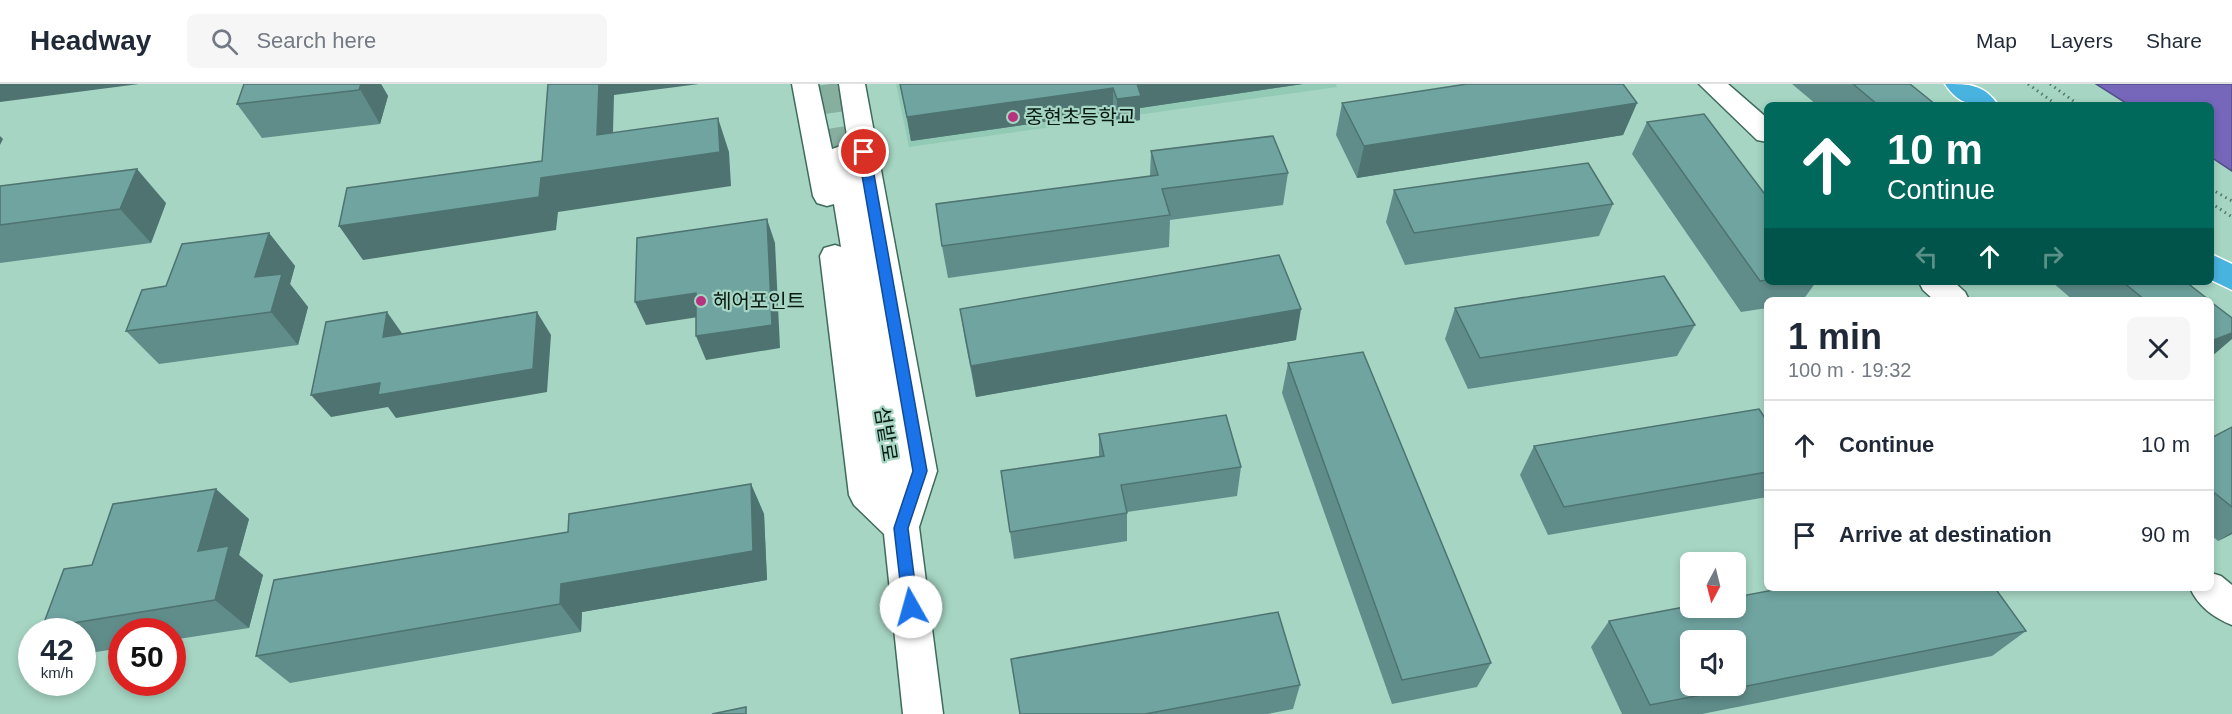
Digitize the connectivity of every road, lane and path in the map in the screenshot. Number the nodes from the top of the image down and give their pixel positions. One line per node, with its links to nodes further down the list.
1 (805, 84): 20 (main road)
2 (852, 84): 20 (main road)
3 (1712, 84): 10 (main road)
4 (1958, 84): 7 (highway)
5 (2028, 84): 8 (path)
6 (2050, 84): 9 (path)
7 (1981, 102)
8 (2053, 102)
9 (2075, 102)
10 (1764, 130)
11 (841, 156): 20 (main road, 섬밭로)
12 (2214, 191): 13 (path)
13 (2232, 201)
14 (2214, 206): 15 (path)
15 (2232, 217)
16 (2214, 267): 17 (highway)
17 (2232, 279)
18 (1937, 285): 19 (main road)
19 (1951, 297)
20 (901, 528): 23 (main road, 섬밭로)
21 (2212, 591): 22 (main road)
22 (2232, 608)
23 (923, 714)

